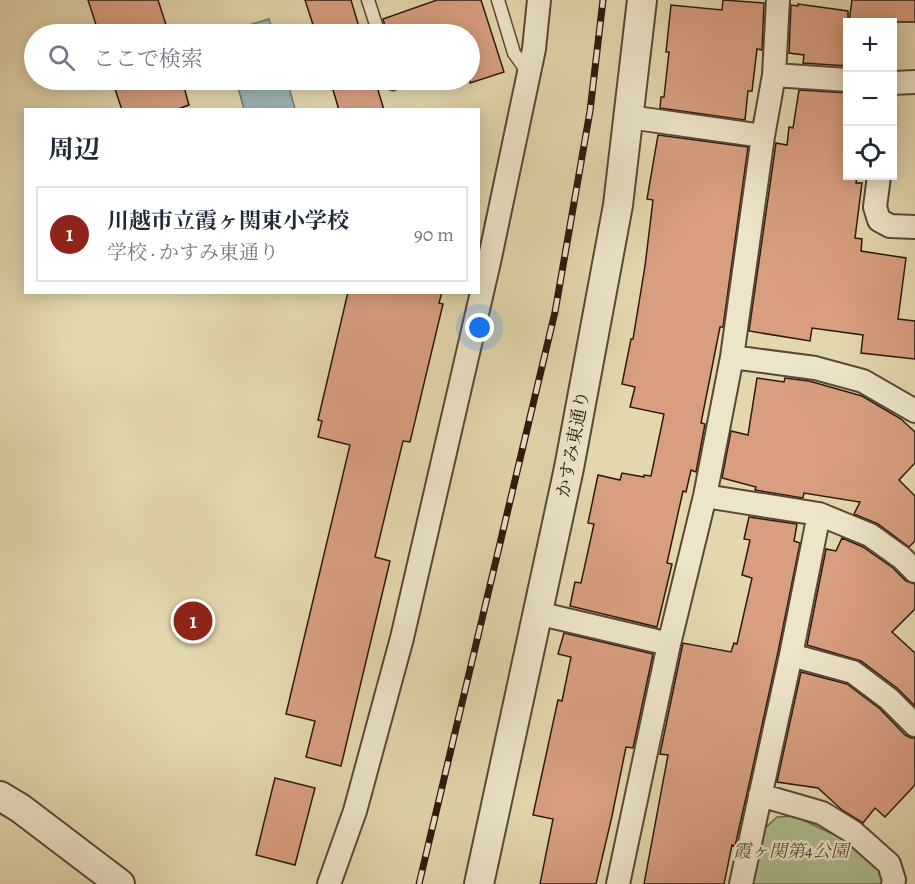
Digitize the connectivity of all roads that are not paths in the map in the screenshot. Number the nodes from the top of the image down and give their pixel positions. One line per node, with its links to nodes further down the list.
1 (368, 0): 6 (lane)
2 (498, 0): 7 (lane)
3 (539, 0): 7 (street)
4 (642, 0): 12 (street, かすみ東通り)
5 (778, 0): 8 (street)
6 (376, 24)
7 (529, 74): 28 (street)
8 (774, 75): 9 (street); 13 (street)
9 (843, 80)
10 (915, 82): 11 (street)
11 (897, 83)
12 (629, 117): 13 (street); 21 (street, かすみ東通り)
13 (763, 136): 16 (street)
14 (878, 180): 15 (street)
15 (915, 227)
16 (732, 357): 17 (street); 18 (street)
17 (915, 411)
18 (705, 496): 19 (street); 22 (street)
19 (819, 514): 20 (street); 23 (street)
20 (915, 571)
21 (537, 613): 22 (street); 29 (street, かすみ東通り)
22 (669, 644): 30 (street)
23 (791, 655): 24 (street); 25 (street)
24 (915, 725)
25 (760, 795): 31 (street); 32 (street)
26 (0, 796): 27 (street)
27 (120, 884)
28 (329, 884)
29 (480, 884)
30 (618, 884)
31 (741, 884)
32 (892, 884)

